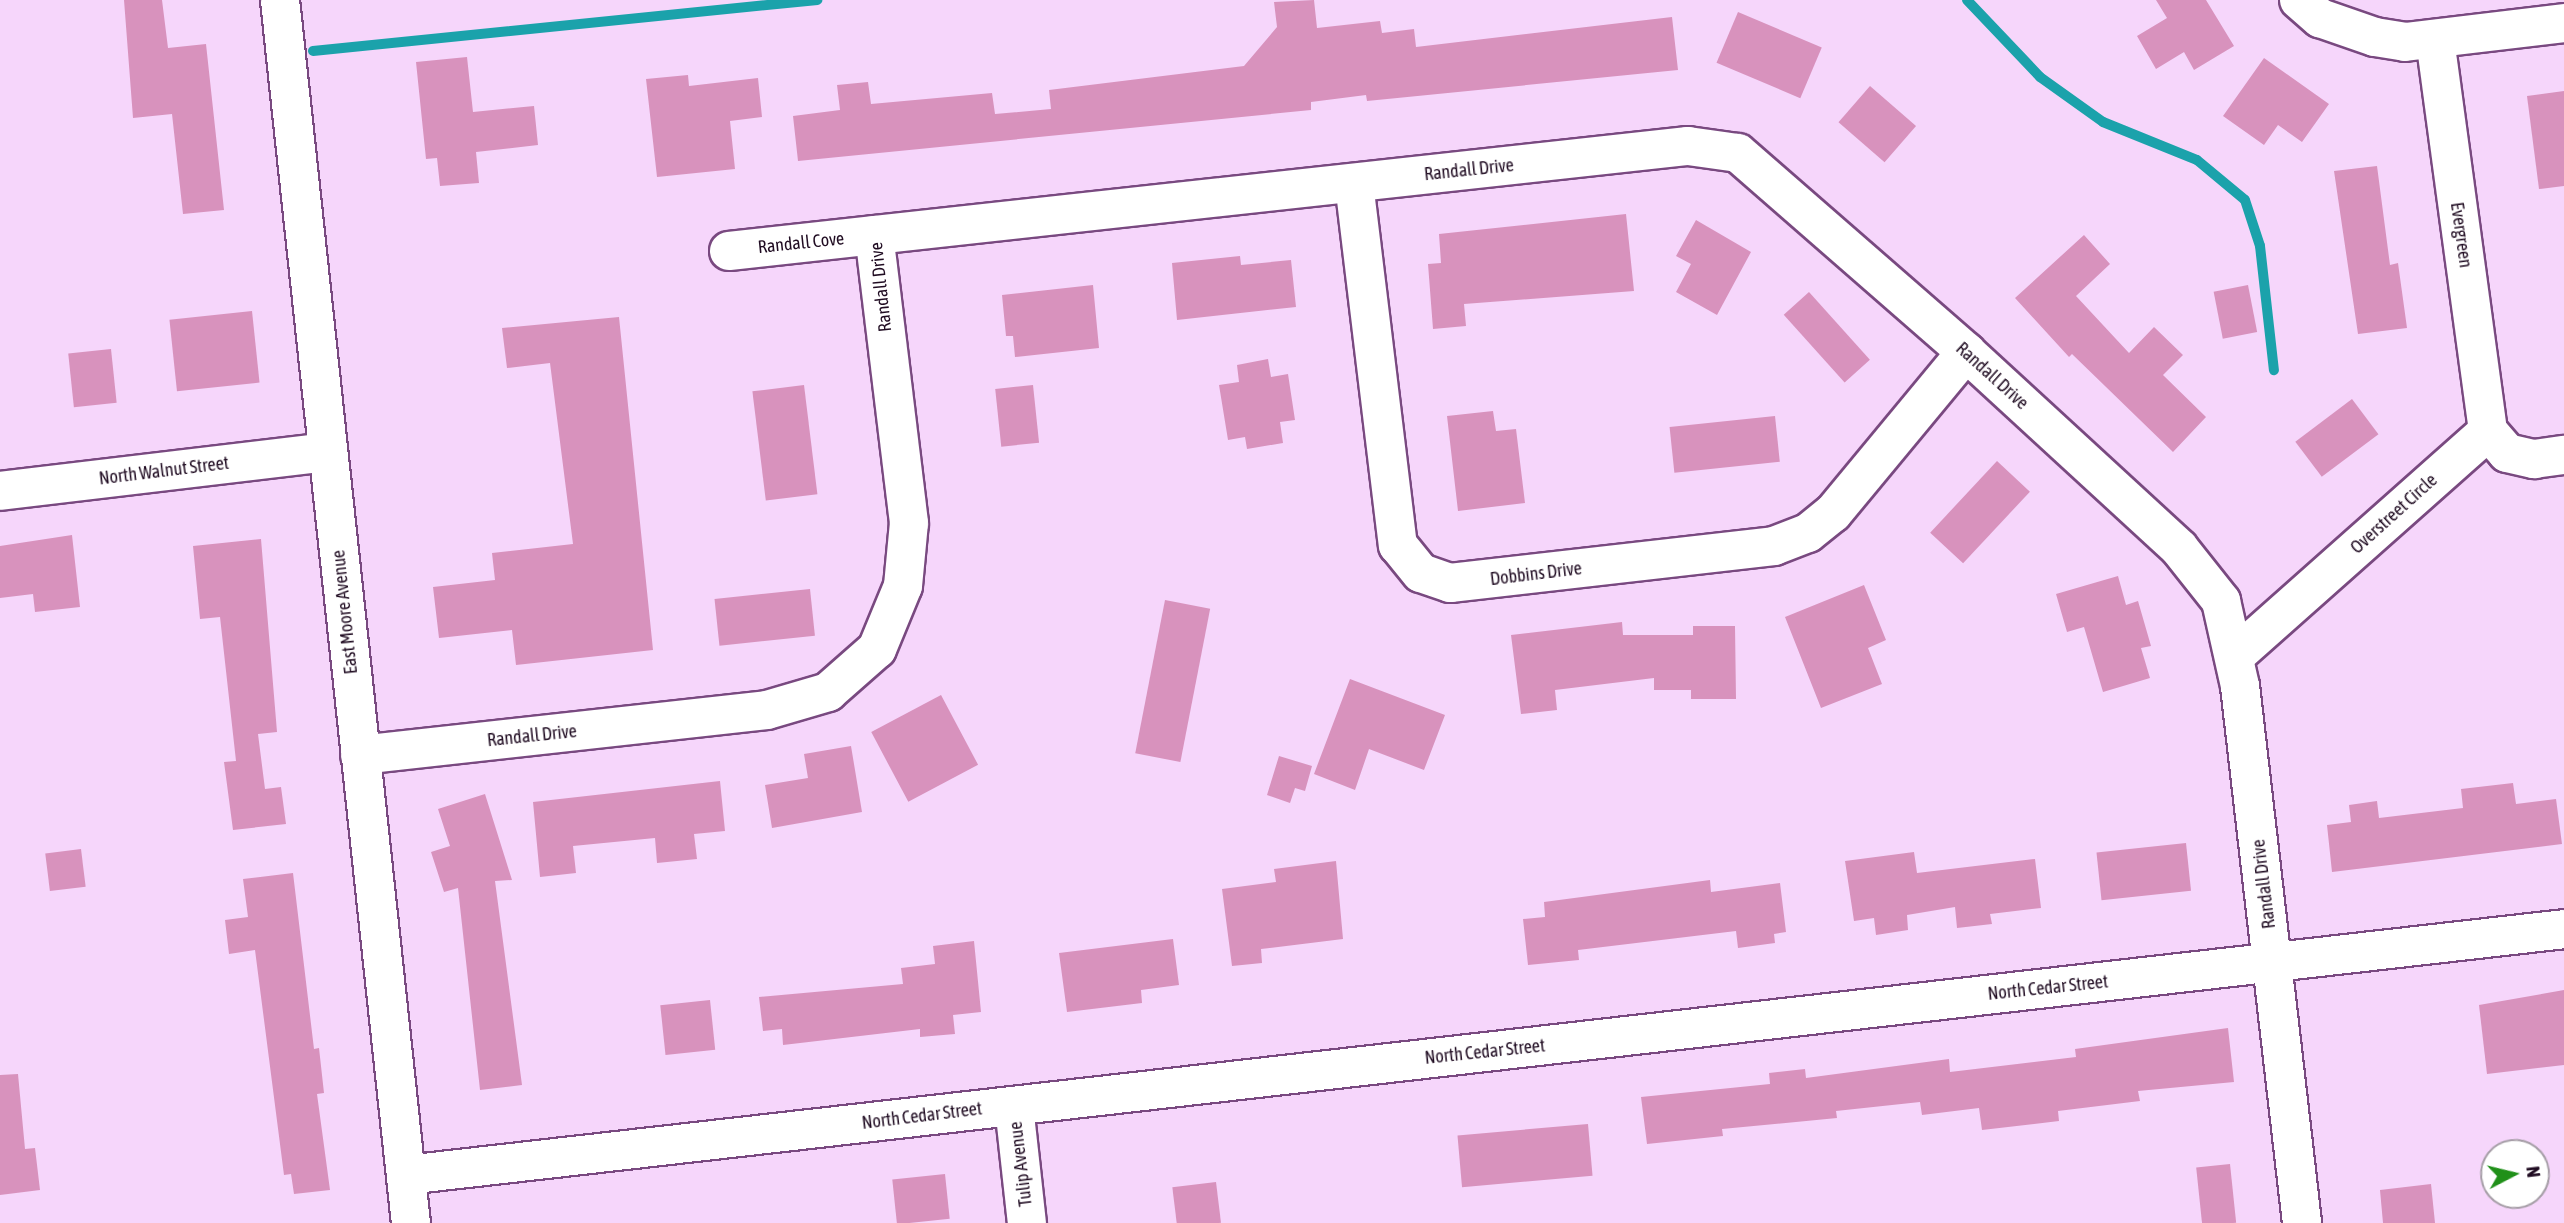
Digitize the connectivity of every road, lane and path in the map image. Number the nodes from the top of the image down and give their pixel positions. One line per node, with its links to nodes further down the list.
1 (280, 0): 10 (street, East Moore Avenue)
2 (2299, 0): 4 (street)
3 (2564, 23): 4 (street)
4 (2435, 39): 9 (street, Evergreen)
5 (1354, 183): 6 (street, Randall Drive); 8 (street, Randall Drive); 8 (street, Dobbins Drive)
6 (874, 235): 7 (street, Randall Cove); 14 (street, Randall Drive)
7 (729, 251)
8 (1966, 352): 13 (street, Randall Drive)
9 (2488, 431): 11 (street); 13 (street, Overstreet Circle)
10 (327, 452): 12 (street, North Walnut Street); 14 (street, East Moore Avenue)
11 (2564, 456)
12 (0, 491)
13 (2236, 655): 16 (street, Randall Drive)
14 (360, 755): 18 (street, East Moore Avenue)
15 (2564, 929): 16 (street, North Cedar Street)
16 (2273, 962): 17 (street, North Cedar Street); 21 (street, Randall Drive)
17 (1014, 1106): 18 (street, North Cedar Street); 20 (street, Tulip Avenue)
18 (406, 1175): 19 (street, East Moore Avenue)
19 (411, 1223)
20 (1027, 1223)
21 (2302, 1223)

